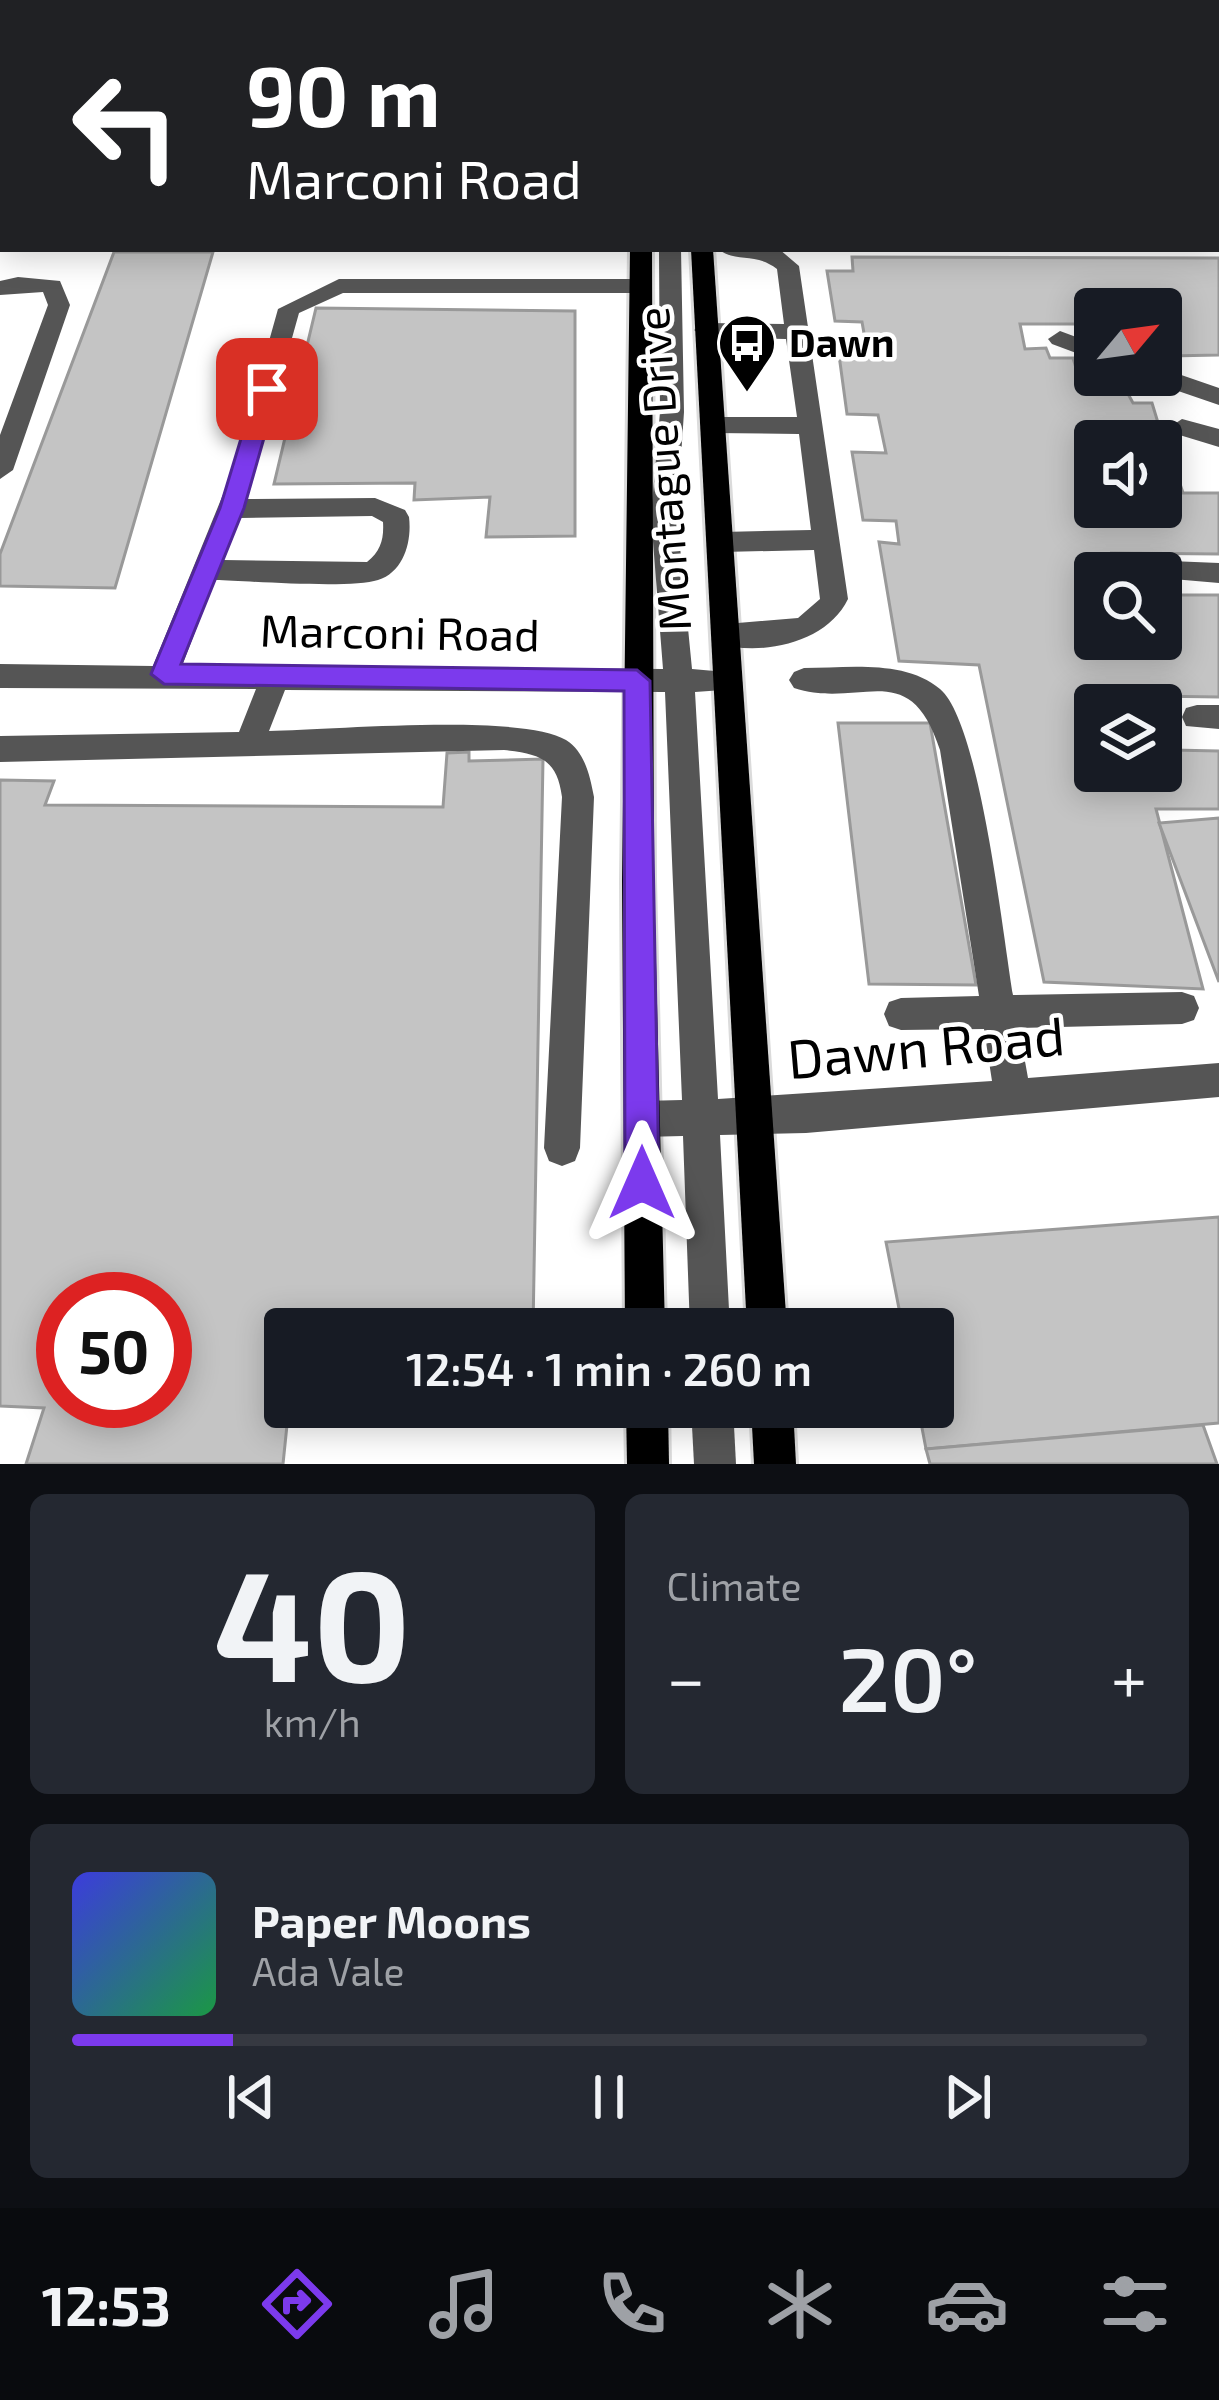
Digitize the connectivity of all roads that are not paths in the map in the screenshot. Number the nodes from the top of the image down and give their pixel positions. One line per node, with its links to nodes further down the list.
1 (641, 252): 5 (main road, Montague Drive)
2 (670, 252): 31 (street)
3 (702, 252): 7 (main road, Montague Drive)
4 (777, 252): 8 (street)
5 (641, 286): 18 (street); 29 (main road, Montague Drive)
6 (0, 288): 17 (street)
7 (706, 330): 8 (street); 13 (main road, Montague Drive)
8 (794, 332): 14 (street)
9 (1060, 339): 10 (street)
10 (1074, 344)
11 (1182, 384): 12 (street)
12 (1219, 397)
13 (714, 425): 14 (street); 20 (main road, Montague Drive)
14 (809, 426): 19 (street)
15 (1182, 427): 16 (street)
16 (1219, 438)
17 (0, 470)
18 (232, 508): 21 (street); 21 (street)
19 (826, 540): 20 (street); 24 (street)
20 (722, 542): 24 (main road, Montague Drive)
21 (207, 570): 25 (street)
22 (1182, 572): 23 (street)
23 (1219, 573)
24 (725, 635): 30 (main road, Montague Drive)
25 (164, 674): 26 (street, Marconi Road); 27 (street, Marconi Road)
26 (275, 675): 29 (street, Marconi Road); 32 (street)
27 (0, 676)
28 (804, 680): 35 (street)
29 (637, 681): 31 (street, Marconi Road); 41 (main road, Montague Drive)
30 (727, 681): 31 (street, Marconi Road); 39 (main road, Montague Drive)
31 (680, 682): 40 (street)
32 (249, 744): 33 (street); 42 (street)
33 (0, 748)
34 (1182, 1008): 35 (street)
35 (999, 1013): 36 (street); 38 (street)
36 (902, 1014)
37 (1219, 1079): 38 (street, Dawn Road)
38 (1013, 1097): 39 (street, Dawn Road)
39 (753, 1115): 40 (street, Dawn Road); 45 (main road, Montague Drive)
40 (702, 1117): 41 (street, Dawn Road); 44 (street)
41 (642, 1118): 43 (main road, Montague Drive)
42 (562, 1148)
43 (645, 1308)
44 (709, 1308)
45 (766, 1308)
46 (647, 1428): 49 (main road)
47 (713, 1428): 50 (street)
48 (773, 1428): 51 (main road)
49 (648, 1464)
50 (715, 1464)
51 (775, 1464)

